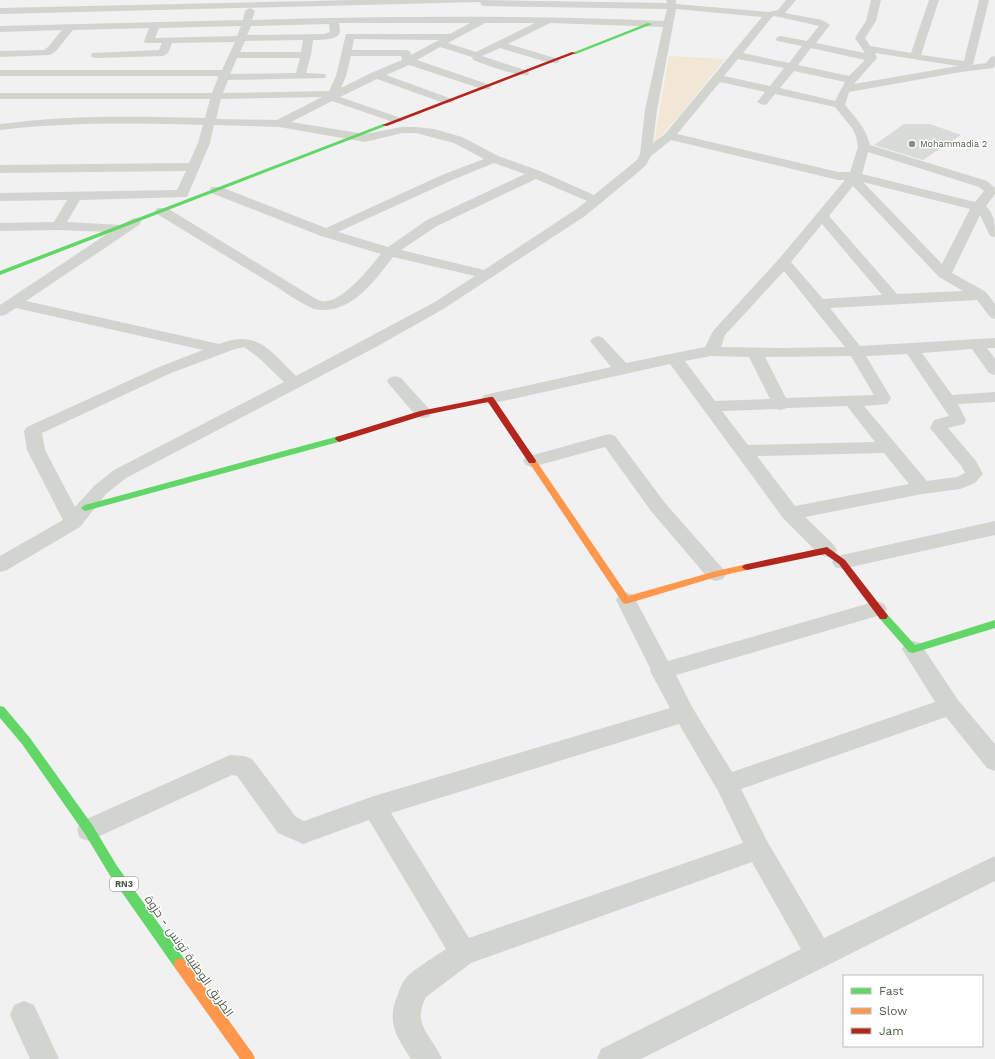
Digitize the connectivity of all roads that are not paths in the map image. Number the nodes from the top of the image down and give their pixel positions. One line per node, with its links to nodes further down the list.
1 (438, 0): 7 (street); 8 (street)
2 (791, 0): 17 (street)
3 (872, 0): 4 (street)
4 (876, 0): 48 (street)
5 (934, 0): 54 (street)
6 (984, 0): 58 (street)
7 (343, 1): 10 (street)
8 (480, 1): 11 (street); 22 (street)
9 (253, 2): 10 (street); 14 (street); 25 (street)
10 (301, 2)
11 (568, 2): 12 (street); 24 (street)
12 (617, 3): 13 (street)
13 (671, 3): 17 (street); 28 (street)
14 (131, 4): 15 (street)
15 (42, 5): 16 (street); 31 (street)
16 (0, 11)
17 (773, 15): 18 (street); 52 (street)
18 (799, 18): 42 (street); 43 (street)
19 (334, 20): 20 (street); 25 (street); 34 (street)
20 (355, 20): 21 (street); 33 (street)
21 (419, 20): 22 (street); 35 (street)
22 (483, 20): 23 (street); 36 (street)
23 (548, 20): 24 (street); 41 (street)
24 (568, 20): 27 (street)
25 (248, 21): 26 (street); 37 (street)
26 (155, 24): 29 (street); 38 (street)
27 (650, 24): 28 (street); 56 (street)
28 (668, 24): 87 (street)
29 (119, 26): 30 (street); 49 (street)
30 (70, 27): 31 (street); 46 (street)
31 (26, 28): 32 (street); 39 (street)
32 (0, 29)
33 (350, 36): 35 (street); 45 (street)
34 (308, 37): 37 (street); 51 (street)
35 (411, 37): 36 (street); 53 (street)
36 (450, 37): 40 (street)
37 (242, 38): 38 (street); 50 (street)
38 (168, 40): 44 (street)
39 (9, 43): 46 (street)
40 (439, 44): 47 (street); 53 (street)
41 (499, 44): 47 (street); 56 (street)
42 (776, 44): 43 (street); 57 (street)
43 (810, 45): 48 (street); 59 (street)
44 (163, 53): 49 (street); 63 (street)
45 (346, 53): 53 (street); 76 (street)
46 (0, 54)
47 (474, 54): 61 (street); 64 (street)
48 (870, 54): 54 (street); 71 (street)
49 (96, 55): 65 (street)
50 (233, 55): 51 (street); 66 (street)
51 (306, 55): 68 (street)
52 (736, 55): 57 (street); 70 (street)
53 (407, 57): 61 (street); 67 (street)
54 (915, 57): 58 (street)
55 (995, 59): 60 (street)
56 (554, 61): 64 (street)
57 (762, 61): 59 (street)
58 (968, 64): 60 (street)
59 (791, 67): 71 (street); 73 (street)
60 (983, 67): 71 (street)
61 (436, 70): 72 (street)
62 (0, 73): 65 (street)
63 (154, 73): 65 (street); 66 (street)
64 (524, 73): 72 (street)
65 (80, 74)
66 (223, 75): 68 (street); 75 (street)
67 (375, 75): 76 (street); 77 (street)
68 (300, 76): 69 (street)
69 (321, 76)
70 (718, 78): 73 (street); 84 (street)
71 (850, 85): 79 (street)
72 (486, 87): 77 (street)
73 (772, 92): 78 (street); 79 (street)
74 (0, 96): 75 (street)
75 (216, 96): 76 (street); 81 (street)
76 (332, 96): 80 (street); 82 (street)
77 (448, 101): 80 (street)
78 (763, 102)
79 (839, 105): 86 (street)
80 (397, 120): 85 (street)
81 (208, 121): 82 (street); 83 (street); 89 (street)
82 (279, 124): 85 (street)
83 (0, 127)
84 (670, 136): 87 (street); 93 (street)
85 (352, 137): 88 (street); 95 (street)
86 (864, 147): 93 (street); 99 (street)
87 (646, 154): 98 (street)
88 (494, 159): 92 (street); 106 (street)
89 (194, 167): 90 (street); 97 (street)
90 (93, 168): 91 (street); 94 (street)
91 (1, 170)
92 (536, 174): 98 (street); 108 (street)
93 (851, 179): 99 (street); 101 (street); 112 (street)
94 (82, 187): 96 (street); 97 (street); 103 (street)
95 (216, 190): 97 (street); 106 (street)
96 (0, 197)
97 (181, 199): 100 (street)
98 (595, 200): 111 (street)
99 (980, 210): 107 (street); 112 (street)
100 (162, 211): 102 (street); 108 (street)
101 (822, 216): 109 (street); 114 (street)
102 (134, 222): 105 (street); 115 (street)
103 (58, 226): 104 (street); 105 (street)
104 (0, 227)
105 (119, 228): 110 (street)
106 (326, 233): 108 (street)
107 (995, 233)
108 (390, 252): 111 (street)
109 (784, 262): 116 (street); 125 (street)
110 (0, 273)
111 (485, 274): 131 (street)
112 (944, 274): 113 (street)
113 (988, 297): 114 (street); 118 (street)
114 (893, 299): 116 (street)
115 (14, 303): 117 (street); 123 (street)
116 (819, 304): 124 (street)
117 (0, 312)
118 (995, 314)
119 (598, 341): 128 (street)
120 (995, 343): 121 (street)
121 (976, 344): 122 (street); 129 (street)
122 (911, 348): 124 (street); 134 (street)
123 (220, 349): 131 (street); 145 (street)
124 (855, 350): 126 (street); 135 (street)
125 (711, 351): 126 (street); 127 (street)
126 (755, 353): 136 (street)
127 (674, 358): 128 (street); 137 (street)
128 (622, 369): 133 (street)
129 (995, 370)
130 (395, 381): 138 (street)
131 (294, 383): 143 (street)
132 (995, 397): 134 (street)
133 (490, 399): 138 (street); 141 (street)
134 (947, 400): 142 (street)
135 (852, 402): 136 (street); 139 (street)
136 (781, 405): 137 (street)
137 (711, 406): 140 (street)
138 (423, 413): 143 (street)
139 (889, 447): 140 (street); 142 (street)
140 (743, 451): 144 (street)
141 (532, 461): 150 (street); 151 (street)
142 (922, 488): 144 (street)
143 (85, 508): 145 (street)
144 (790, 513): 147 (street)
145 (73, 522): 149 (street)
146 (995, 528): 148 (street)
147 (827, 550): 148 (street); 150 (street)
148 (842, 562): 152 (street)
149 (0, 565)
150 (716, 574): 151 (street)
151 (626, 600): 155 (street)
152 (877, 609): 154 (street); 155 (street)
153 (995, 624): 154 (street)
154 (913, 649): 156 (street)
155 (661, 671): 158 (street)
156 (950, 706): 159 (street); 160 (street)
157 (0, 710): 162 (street, الطريق الوطنية تونس - حزوة / RN3)
158 (684, 713): 160 (street); 161 (street)
159 (995, 761)
160 (726, 784): 163 (street)
161 (374, 807): 162 (street); 165 (street)
162 (89, 830): 169 (street, الطريق الوطنية تونس - حزوة / RN3)
163 (758, 849): 165 (street); 166 (street)
164 (995, 868): 166 (street)
165 (463, 953): 170 (street)
166 (819, 954): 171 (street)
167 (24, 1015): 168 (street)
168 (45, 1059)
169 (248, 1059)
170 (428, 1059)
171 (611, 1059)

